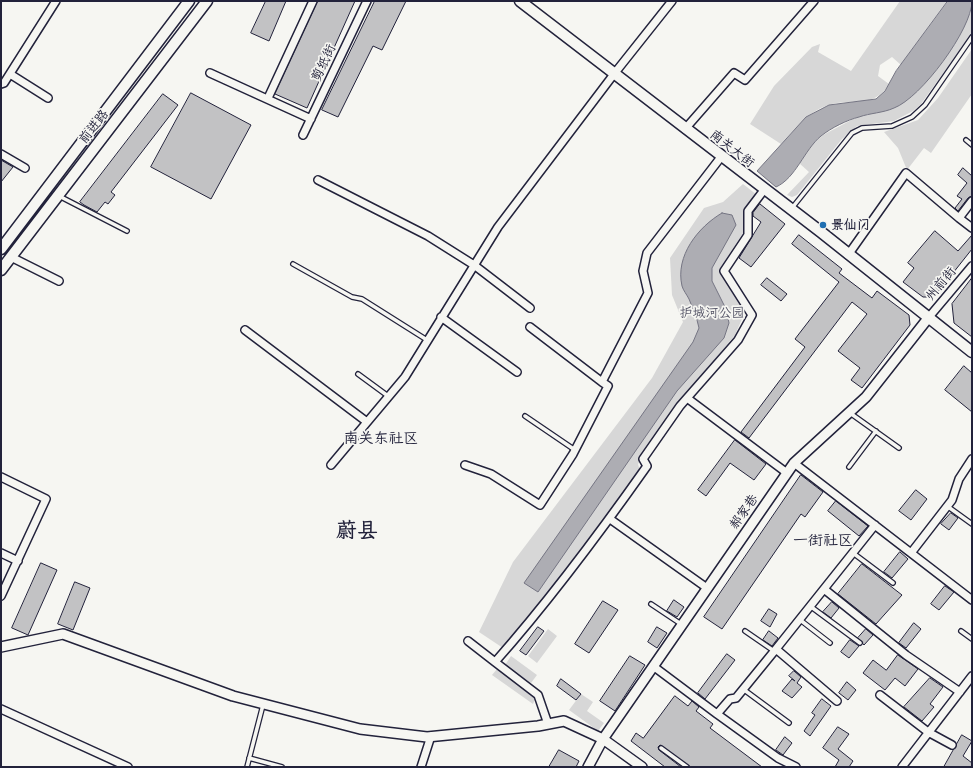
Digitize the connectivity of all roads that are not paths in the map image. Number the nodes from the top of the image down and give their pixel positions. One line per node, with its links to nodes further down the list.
1 (56, 1): 11 (street)
2 (189, 1): 32 (main road, 前进路)
3 (207, 1): 26 (main road, 前进路)
4 (314, 1): 15 (street)
5 (367, 1): 16 (street, 剪纸街)
6 (520, 1): 12 (main road, 南关大街)
7 (672, 1): 12 (street)
8 (814, 1): 17 (street)
9 (972, 37): 28 (lane)
10 (210, 73): 15 (street)
11 (10, 74): 13 (street); 14 (street)
12 (614, 74): 17 (main road, 南关大街); 36 (street)
13 (1, 84)
14 (48, 98)
15 (268, 98): 16 (street)
16 (311, 119): 18 (street, 剪纸街)
17 (685, 128): 22 (main road, 南关大街)
18 (303, 135)
19 (966, 140): 20 (lane)
20 (972, 145)
21 (1, 154): 23 (street)
22 (721, 157): 25 (main road, 南关大街); 49 (street)
23 (25, 168)
24 (318, 180): 36 (street)
25 (764, 190): 28 (main road, 南关大街); 51 (street)
26 (58, 195): 31 (lane); 34 (main road, 前进路)
27 (972, 201): 29 (street)
28 (790, 210): 33 (main road, 南关大街)
29 (958, 218): 30 (street); 33 (street)
30 (972, 228)
31 (127, 231)
32 (1, 249)
33 (848, 255): 42 (main road, 南关大街)
34 (11, 257): 38 (main road, 前进路); 39 (street)
35 (293, 264): 45 (lane)
36 (474, 265): 40 (street); 41 (street)
37 (972, 266): 42 (street, 州前街)
38 (1, 270)
39 (59, 281)
40 (530, 308)
41 (442, 317): 45 (street); 47 (street)
42 (929, 318): 46 (main road, 南关大街); 52 (street, 郝家巷)
43 (530, 327): 49 (street)
44 (245, 330): 54 (street)
45 (427, 340): 50 (street)
46 (972, 352)
47 (517, 372)
48 (358, 374): 50 (lane)
49 (602, 382): 57 (street)
50 (388, 396): 54 (street)
51 (687, 398): 63 (street); 66 (street)
52 (849, 412): 55 (lane); 59 (street, 郝家巷)
53 (525, 416): 57 (lane)
54 (367, 422): 60 (street)
55 (876, 431): 56 (lane); 62 (lane)
56 (899, 448)
57 (575, 450): 61 (street)
58 (972, 459): 65 (street)
59 (794, 463): 63 (street, 郝家巷); 68 (street)
60 (331, 465)
61 (465, 465)
62 (849, 467)
63 (787, 473): 74 (street, 郝家巷)
64 (1, 477): 72 (street)
65 (948, 506): 67 (lane); 71 (street)
66 (610, 519): 74 (street); 90 (street)
67 (972, 524)
68 (876, 525): 70 (street); 71 (street)
69 (1, 553): 72 (street)
70 (853, 553): 73 (lane); 75 (street)
71 (911, 553): 77 (street)
72 (18, 561): 76 (street)
73 (893, 583)
74 (707, 588): 81 (street, 郝家巷)
75 (824, 589): 79 (street); 94 (street)
76 (2, 593)
77 (972, 600)
78 (651, 604): 81 (lane)
79 (810, 606): 80 (street); 87 (lane)
80 (799, 619): 86 (lane); 89 (street)
81 (682, 624): 91 (street, 郝家巷)
82 (745, 631): 89 (lane)
83 (961, 631): 84 (lane)
84 (972, 639)
85 (468, 641): 90 (street)
86 (830, 643)
87 (860, 644)
88 (1, 648): 97 (street)
89 (775, 650): 93 (street); 96 (street)
90 (495, 662): 101 (street)
91 (653, 666): 99 (street); 104 (street, 郝家巷)
92 (972, 676): 94 (street)
93 (743, 689): 99 (street); 100 (lane)
94 (960, 692): 102 (street)
95 (880, 695): 102 (street)
96 (837, 701)
97 (264, 702): 103 (street); 107 (lane)
98 (1, 710): 109 (street)
99 (717, 714): 115 (street)
100 (789, 723)
101 (548, 724): 103 (street); 104 (street)
102 (928, 732): 105 (street); 116 (street)
103 (431, 736): 112 (street)
104 (603, 739): 108 (street, 郝家巷); 113 (street)
105 (952, 745)
106 (661, 748): 114 (lane)
107 (250, 758): 110 (lane); 111 (lane)
108 (592, 765)
109 (128, 767)
110 (247, 767)
111 (282, 767)
112 (421, 767)
113 (642, 767)
114 (687, 767)
115 (796, 767)
116 (902, 767)

